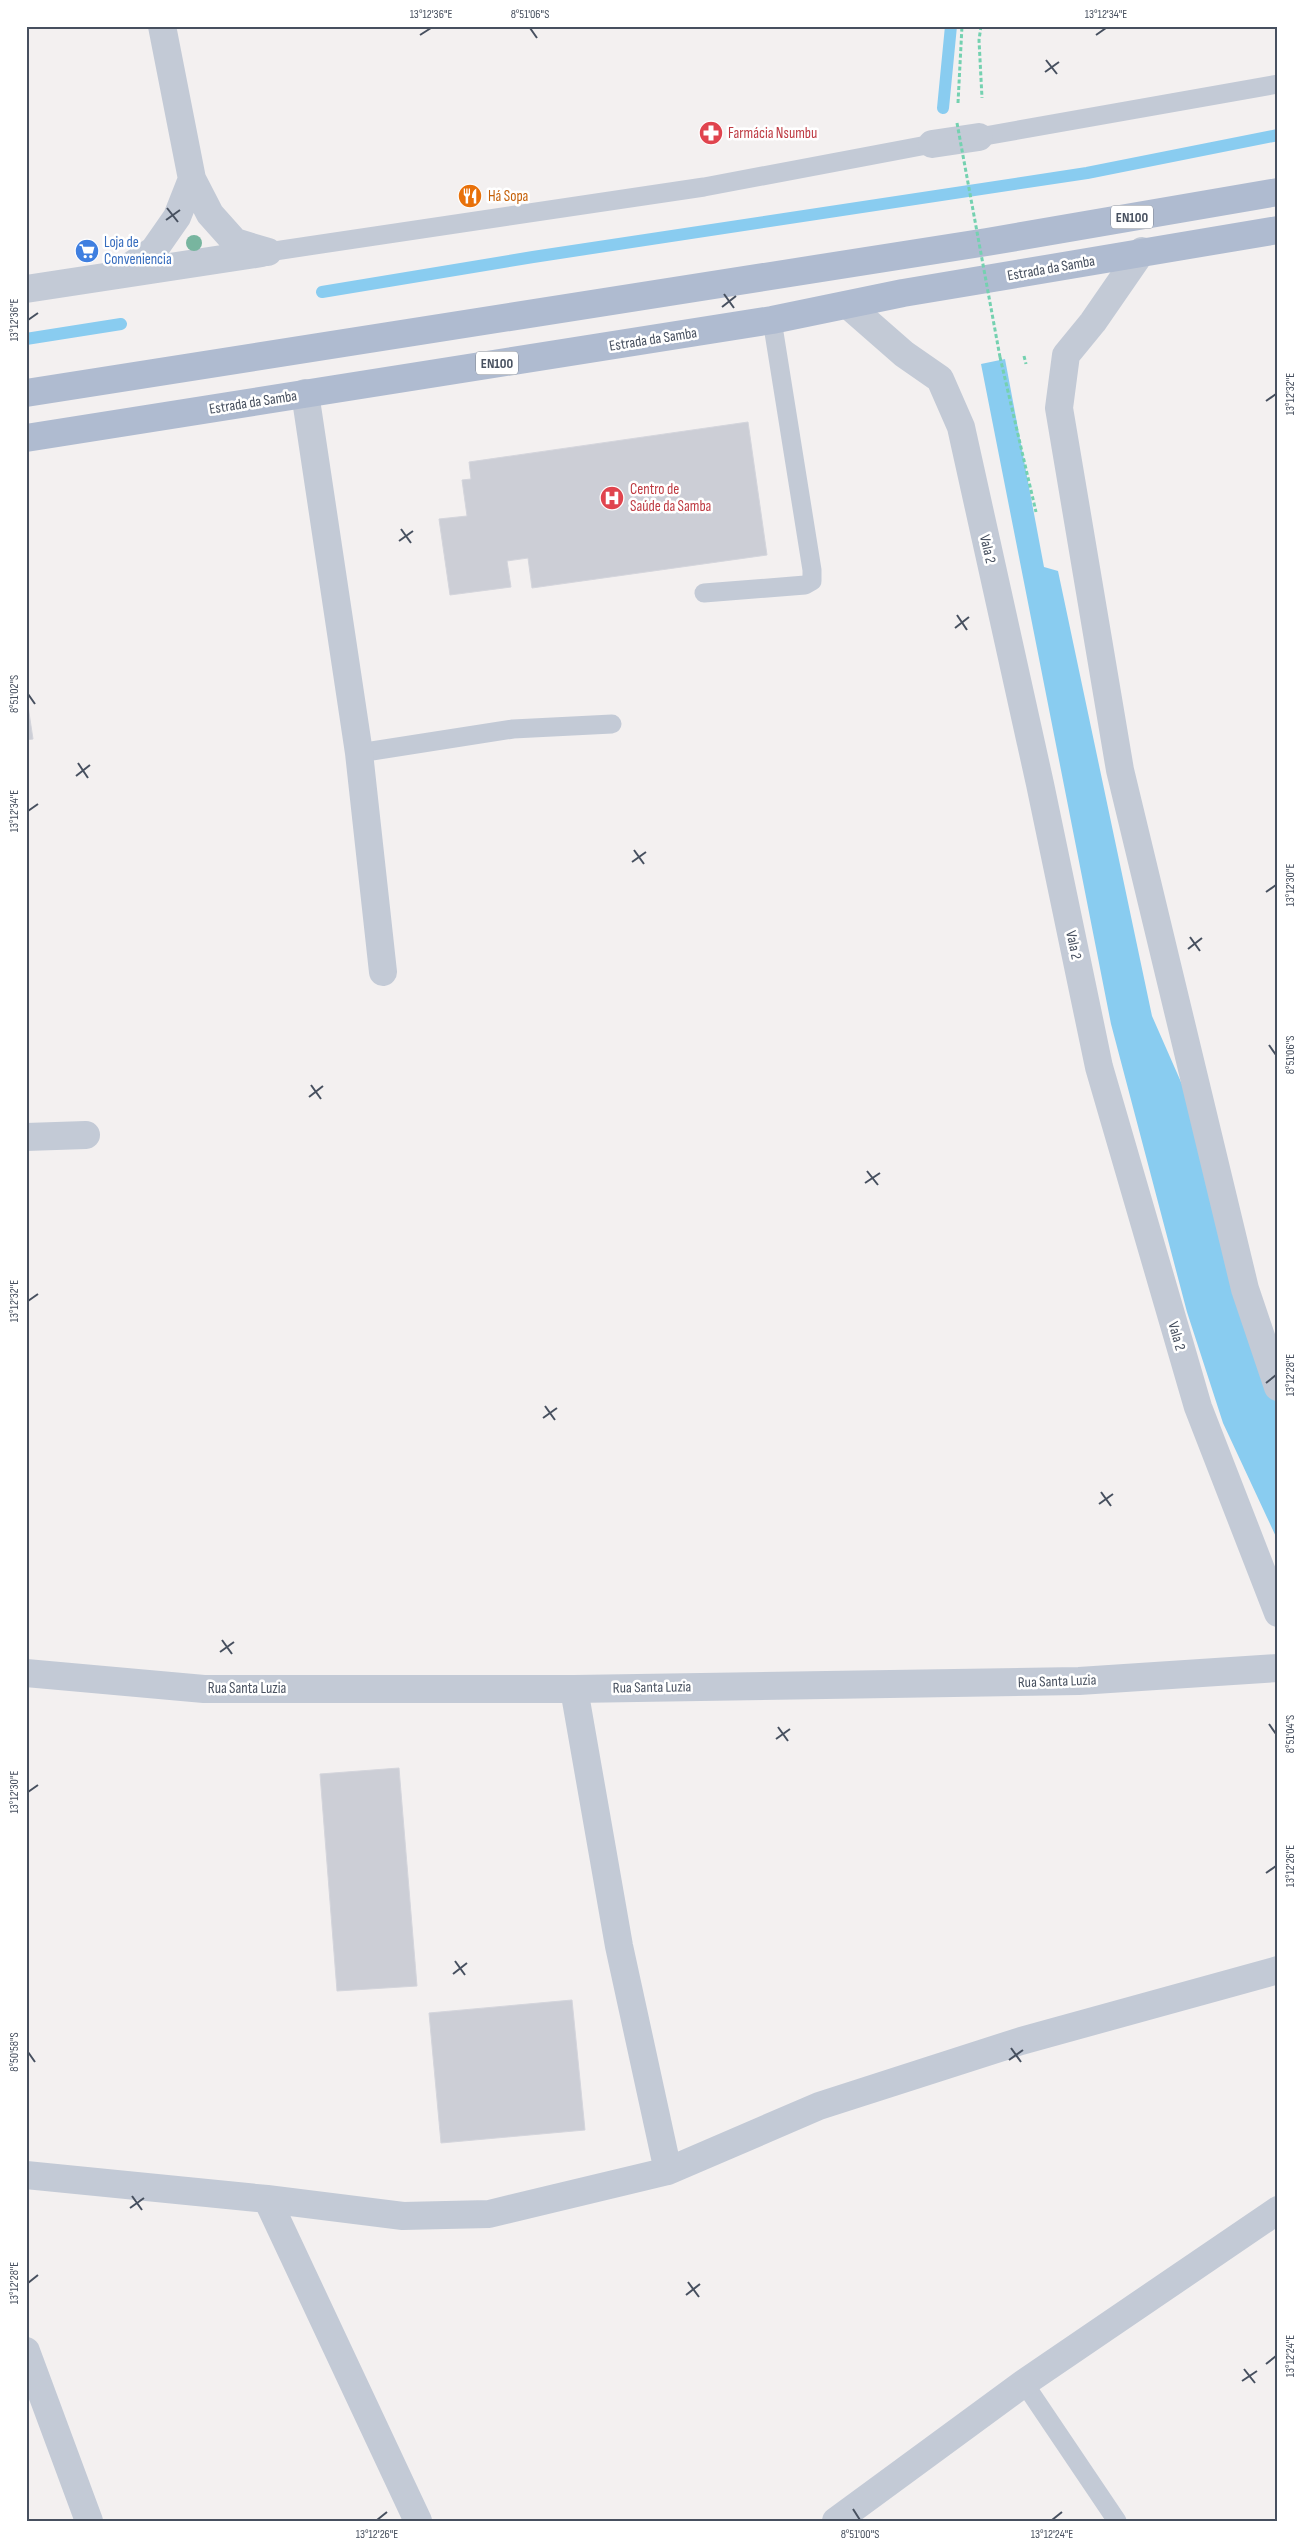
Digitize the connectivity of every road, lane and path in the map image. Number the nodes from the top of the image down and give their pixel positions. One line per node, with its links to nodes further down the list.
1 (162, 26): 8 (street)
2 (962, 26): 6 (path)
3 (982, 26): 5 (path)
4 (1278, 84): 6 (lane)
5 (982, 98)
6 (968, 130): 7 (street); 17 (path, bridge)
7 (932, 144): 11 (lane)
8 (192, 178): 11 (street); 13 (street)
9 (1278, 192): 18 (main road, EN100)
10 (1278, 230): 12 (main road, Estrada da Samba / EN100)
11 (268, 252): 13 (street)
12 (1142, 252): 15 (main road, Estrada da Samba / EN100); 27 (street)
13 (117, 275): 14 (street)
14 (26, 289)
15 (848, 305): 16 (main road, Estrada da Samba / EN100); 28 (street, Vala 2)
16 (772, 320): 19 (main road, Estrada da Samba / EN100); 21 (lane)
17 (1000, 357)
18 (26, 393)
19 (305, 393): 20 (main road, Estrada da Samba / EN100); 23 (street)
20 (26, 438)
21 (704, 593)
22 (612, 724): 23 (lane)
23 (359, 753): 24 (street)
24 (384, 972)
25 (86, 1135): 26 (street)
26 (26, 1137)
27 (1278, 1387)
28 (1278, 1613)
29 (1278, 1668): 31 (street, Rua Santa Luzia)
30 (26, 1673): 31 (street, Rua Santa Luzia)
31 (574, 1689): 33 (street)
32 (1278, 1970): 33 (street)
33 (668, 2171): 35 (street)
34 (26, 2175): 35 (street)
35 (267, 2199): 40 (street)
36 (1278, 2210): 38 (street)
37 (26, 2351): 39 (street)
38 (1024, 2383): 41 (street); 42 (lane)
39 (89, 2521)
40 (418, 2521)
41 (836, 2521)
42 (1117, 2521)

